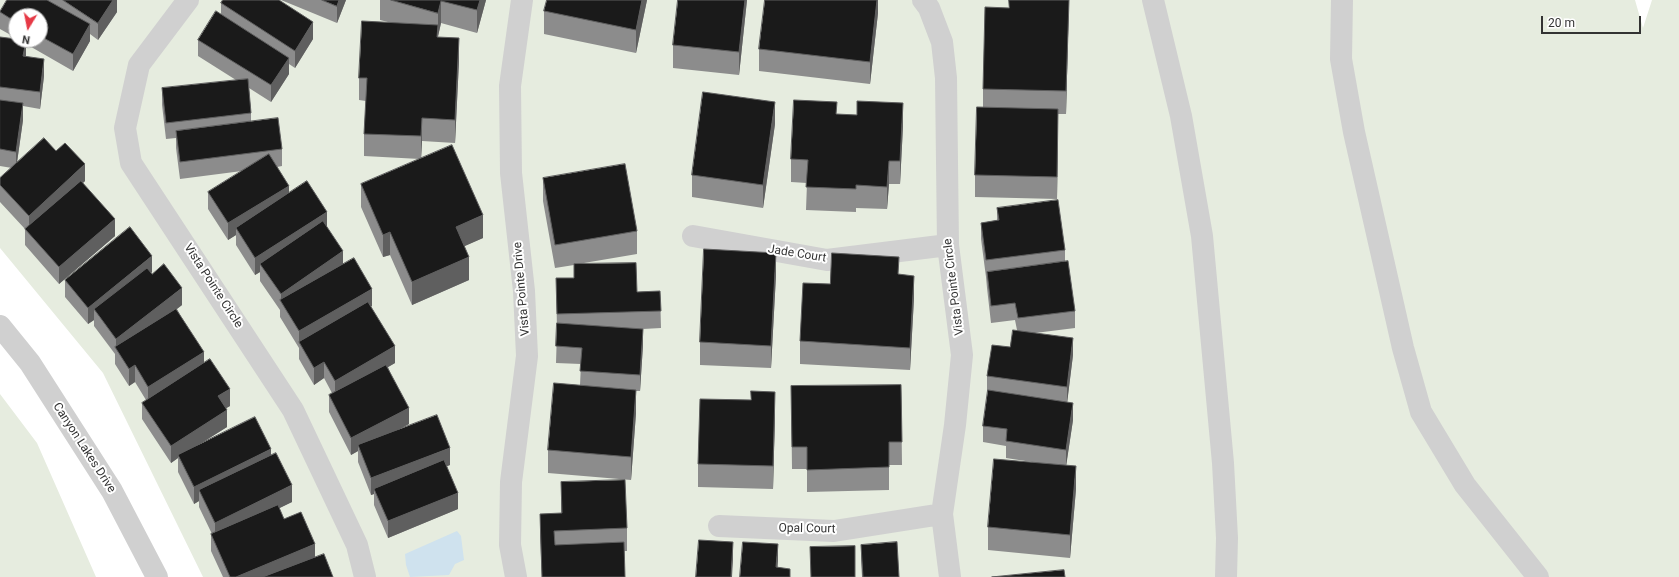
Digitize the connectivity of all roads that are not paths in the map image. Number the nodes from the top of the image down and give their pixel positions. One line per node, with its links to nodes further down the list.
1 (188, 0): 12 (street, Vista Pointe Circle)
2 (522, 0): 13 (street, Vista Pointe Drive)
3 (923, 0): 7 (street, Vista Pointe Circle)
4 (1153, 0): 15 (street)
5 (1342, 0): 16 (street)
6 (693, 236): 7 (street, Jade Court)
7 (948, 245): 9 (street, Vista Pointe Circle)
8 (0, 326): 11 (street, Canyon Lakes Drive)
9 (942, 514): 10 (street, Opal Court); 14 (street, Vista Pointe Circle)
10 (719, 526)
11 (157, 577)
12 (366, 577)
13 (516, 577)
14 (950, 577)
15 (1226, 577)
16 (1538, 577)

